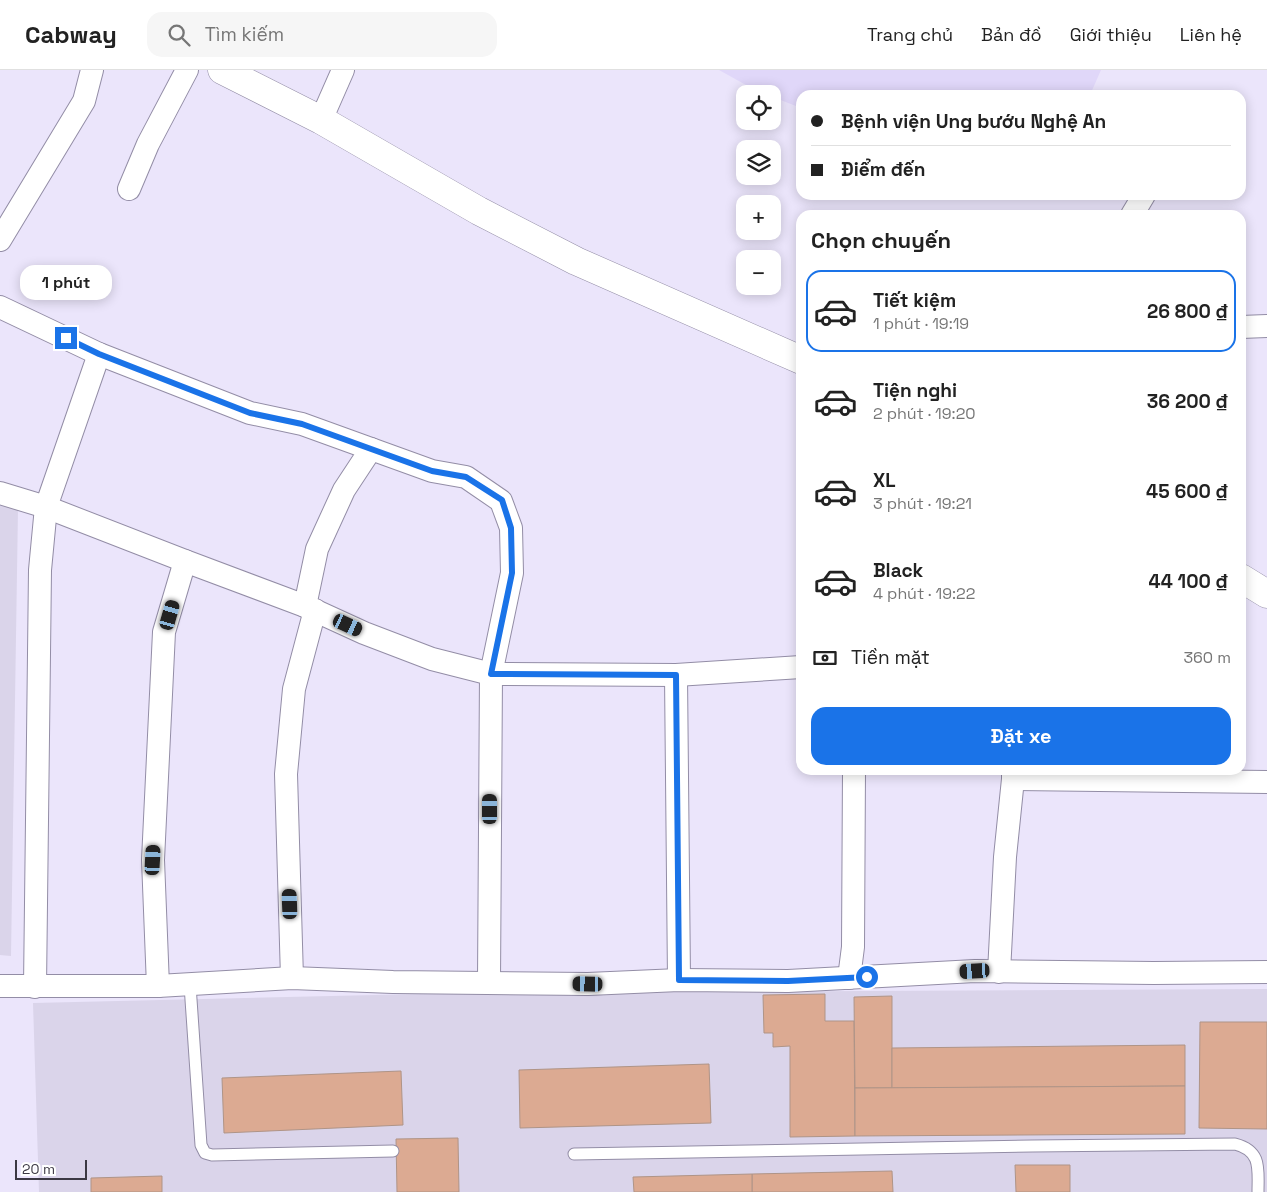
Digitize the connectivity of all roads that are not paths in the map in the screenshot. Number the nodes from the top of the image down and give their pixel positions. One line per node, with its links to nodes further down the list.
1 (92, 70): 7 (street)
2 (187, 70): 6 (street)
3 (222, 70): 5 (street)
4 (343, 70): 5 (street)
5 (321, 120): 12 (street)
6 (129, 189)
7 (0, 240)
8 (0, 307): 11 (street)
9 (1267, 326): 10 (street)
10 (1246, 327)
11 (99, 354): 13 (street); 15 (street)
12 (796, 358)
13 (370, 449): 19 (street); 21 (street)
14 (0, 493): 15 (street)
15 (46, 507): 16 (street); 36 (street)
16 (185, 562): 19 (street); 35 (street)
17 (1246, 581): 18 (street)
18 (1267, 594)
19 (310, 608): 21 (street); 29 (street)
20 (796, 667): 22 (street)
21 (491, 674): 22 (street); 32 (street)
22 (676, 675): 31 (street)
23 (854, 775): 30 (street)
24 (1013, 775): 27 (street)
25 (1045, 775): 26 (street)
26 (1267, 782)
27 (999, 972): 28 (street); 30 (street)
28 (1267, 972)
29 (292, 978): 32 (street); 33 (street)
30 (849, 978): 31 (street)
31 (679, 980): 32 (street)
32 (489, 982)
33 (190, 985): 35 (street); 37 (lane)
34 (0, 986): 36 (street)
35 (158, 986): 36 (street)
36 (35, 987)
37 (394, 1151)
38 (574, 1154): 39 (lane)
39 (1258, 1192)

